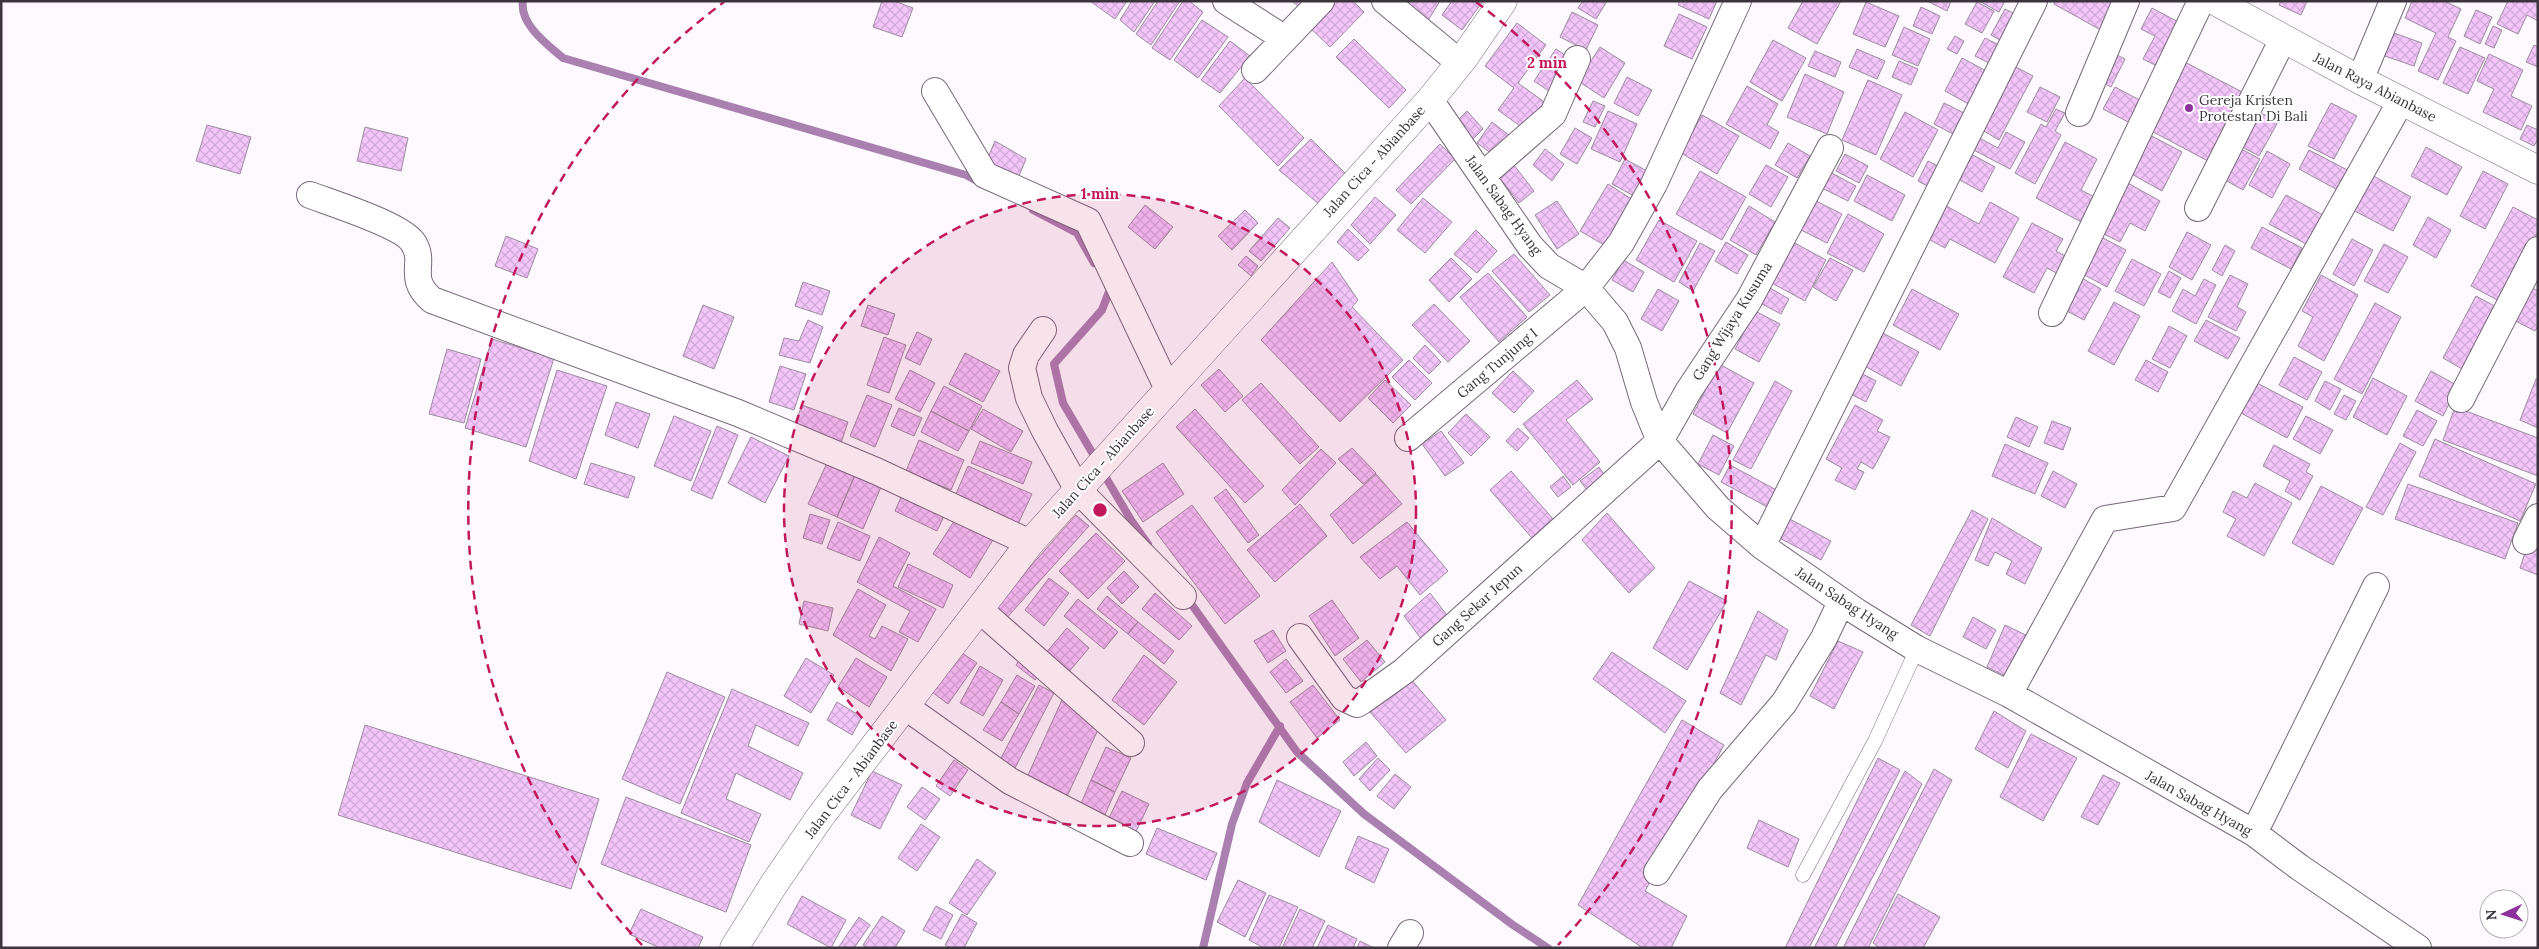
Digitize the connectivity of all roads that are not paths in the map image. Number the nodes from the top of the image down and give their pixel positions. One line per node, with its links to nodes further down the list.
1 (1226, 1): 11 (street)
2 (1321, 1): 11 (street)
3 (1385, 1): 14 (street)
4 (1503, 1): 14 (street, Jalan Cica - Abianbase)
5 (1738, 1): 27 (street, Gang Tunjung I)
6 (2034, 1): 38 (street)
7 (2126, 1): 20 (street)
8 (2200, 1): 28 (street)
9 (2215, 1): 12 (street, Jalan Raya Abianbase)
10 (2393, 1): 16 (street)
11 (1285, 39): 15 (street)
12 (2283, 39): 16 (street, Jalan Raya Abianbase); 25 (street)
13 (1577, 59): 23 (street)
14 (1460, 63): 18 (street, Jalan Cica - Abianbase)
15 (1255, 70)
16 (2360, 80): 19 (street, Jalan Raya Abianbase)
17 (935, 91): 30 (street)
18 (1430, 100): 23 (street, Jalan Sabag Hyang); 30 (street, Jalan Cica - Abianbase)
19 (2401, 101): 22 (street, Jalan Raya Abianbase); 45 (street)
20 (2079, 113)
21 (1830, 148): 33 (street, Gang Wijaya Kusuma)
22 (2537, 169)
23 (1482, 176): 27 (street, Jalan Sabag Hyang)
24 (310, 195): 37 (street)
25 (2198, 208)
26 (2538, 250): 31 (street)
27 (1586, 288): 32 (street, Gang Tunjung I); 33 (street, Jalan Sabag Hyang)
28 (2052, 313)
29 (1043, 330): 34 (street)
30 (1168, 389): 34 (street, Jalan Cica - Abianbase)
31 (2461, 399)
32 (1408, 438)
33 (1660, 441): 38 (street, Jalan Sabag Hyang); 43 (street, Gang Sekar Jepun)
34 (1082, 486): 37 (street, Jalan Cica - Abianbase); 40 (street)
35 (2538, 517): 36 (street)
36 (2526, 541)
37 (1030, 543): 42 (street, Jalan Cica - Abianbase)
38 (1762, 546): 41 (street, Jalan Sabag Hyang)
39 (2376, 586): 48 (street)
40 (1183, 596)
41 (1841, 602): 44 (street, Jalan Sabag Hyang); 50 (street)
42 (980, 610): 46 (street, Jalan Cica - Abianbase); 47 (street)
43 (1300, 637)
44 (1917, 649): 45 (street, Jalan Sabag Hyang); 51 (lane)
45 (2008, 694): 48 (street, Jalan Sabag Hyang)
46 (906, 707): 49 (street); 52 (street, Jalan Cica - Abianbase)
47 (1131, 743)
48 (2254, 833): 53 (street, Jalan Sabag Hyang)
49 (1130, 843)
50 (1657, 872)
51 (1803, 875)
52 (734, 948)
53 (2418, 948)

